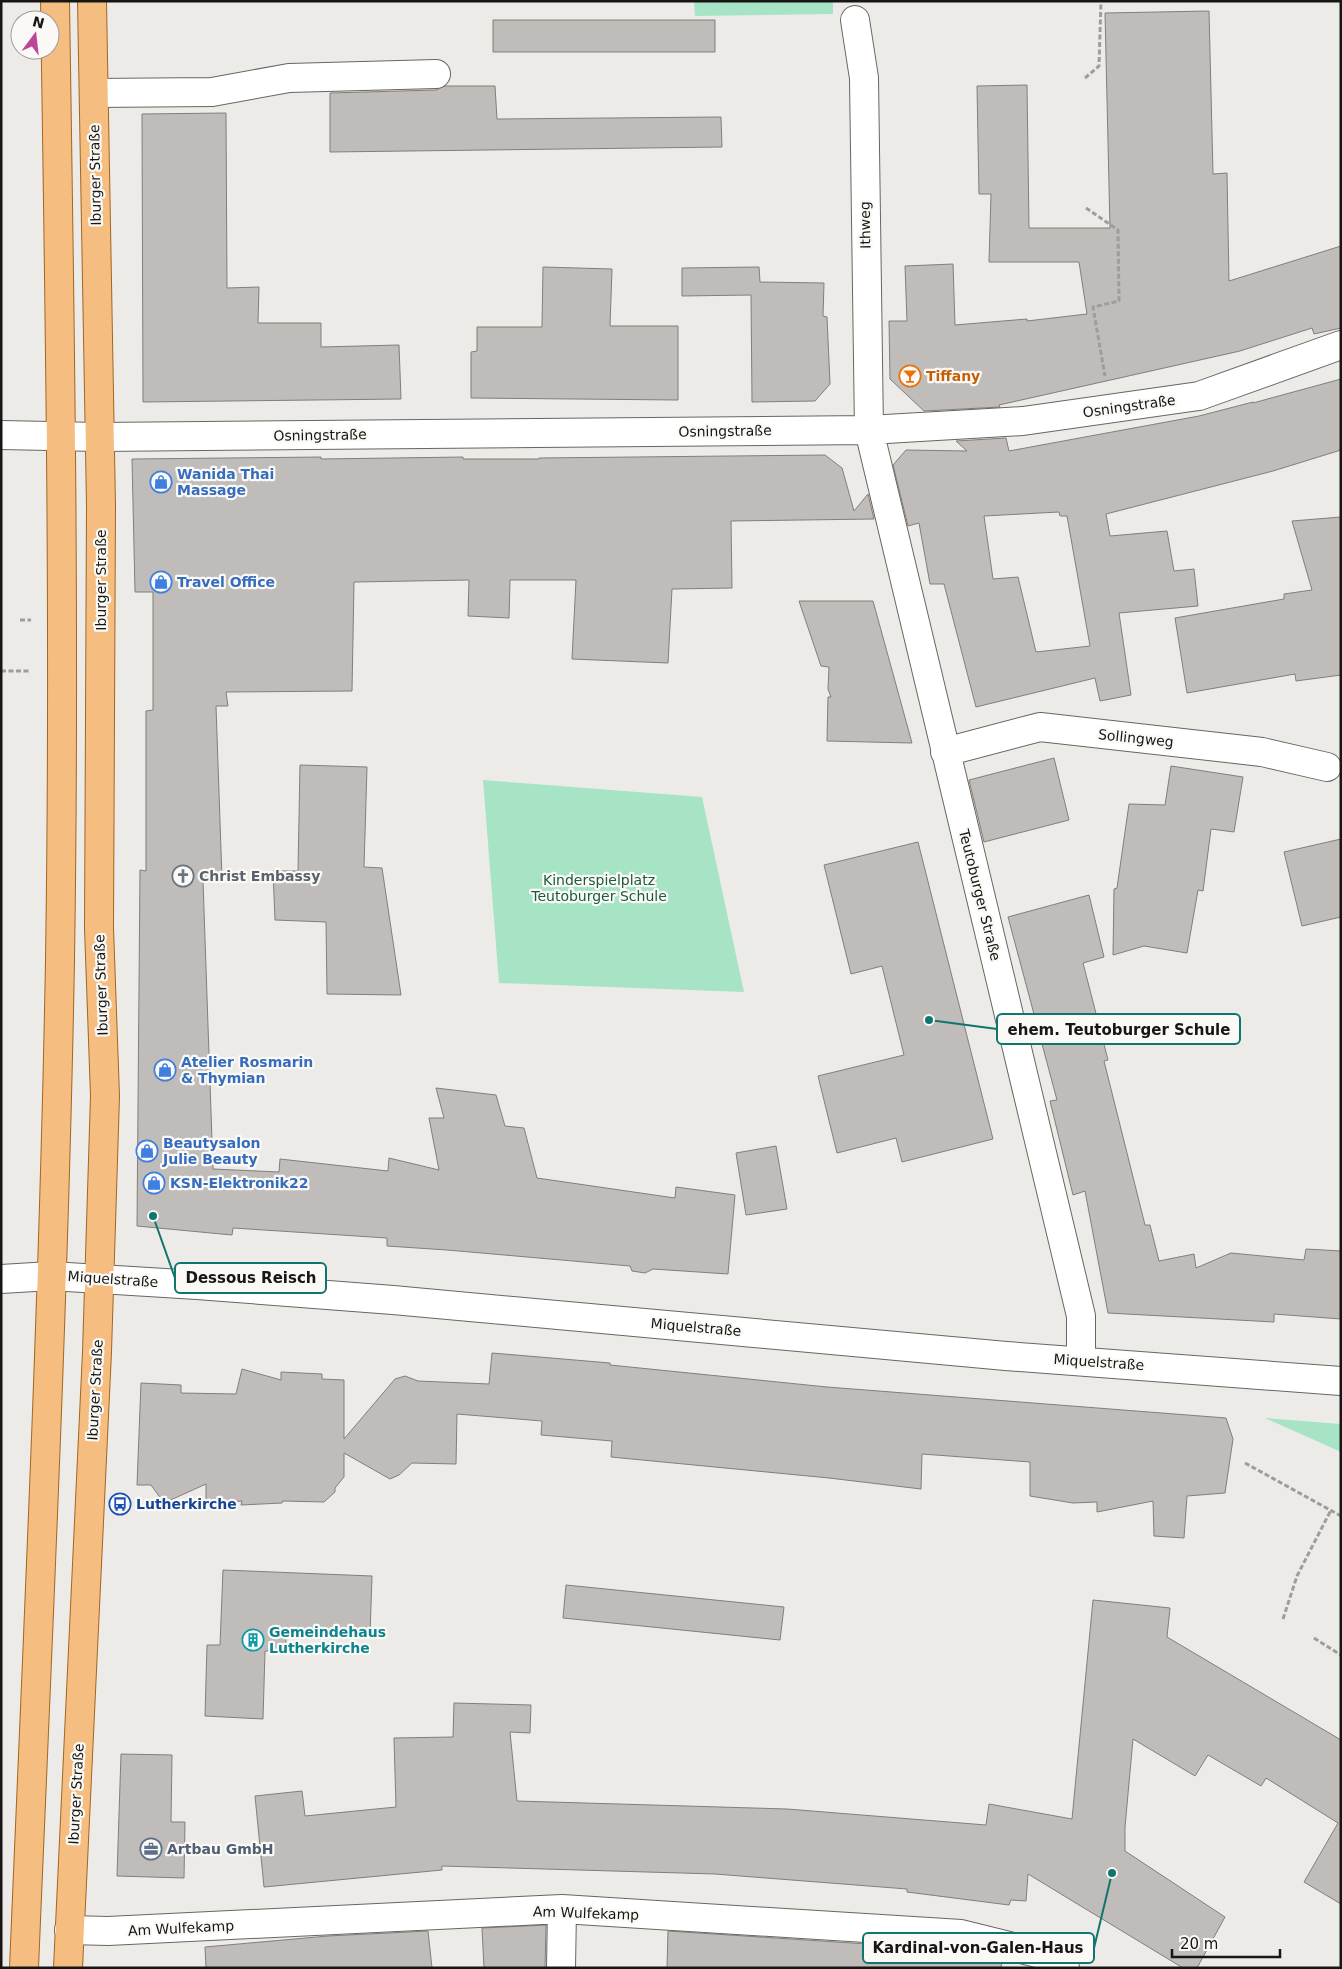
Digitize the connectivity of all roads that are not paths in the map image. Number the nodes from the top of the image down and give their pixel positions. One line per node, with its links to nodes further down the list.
1 (55, 1): 9 (main road)
2 (92, 1): 5 (main road, Iburger Straße)
3 (854, 20): 7 (street, Ithweg)
4 (436, 74): 5 (street)
5 (94, 93): 10 (main road, Iburger Straße)
6 (1341, 345): 7 (street, Osningstraße)
7 (869, 430): 10 (street, Osningstraße); 11 (street, Teutoburger Straße)
8 (1, 435): 9 (street, Osningstraße)
9 (61, 437): 10 (street, Osningstraße); 13 (main road)
10 (99, 437): 14 (main road, Iburger Straße)
11 (945, 752): 12 (street, Sollingweg); 16 (street, Teutoburger Straße)
12 (1328, 766)
13 (51, 1276): 14 (street, Miquelstraße); 15 (street, Miquelstraße); 20 (main road)
14 (100, 1278): 16 (street, Miquelstraße); 19 (main road, Iburger Straße)
15 (1, 1279)
16 (1081, 1361): 17 (street, Miquelstraße)
17 (1341, 1381)
18 (562, 1909): 19 (street, Am Wulfekamp); 22 (street); 23 (street, Am Wulfekamp)
19 (70, 1930): 21 (main road, Iburger Straße)
20 (24, 1968)
21 (68, 1968)
22 (561, 1968)
23 (1066, 1968)

